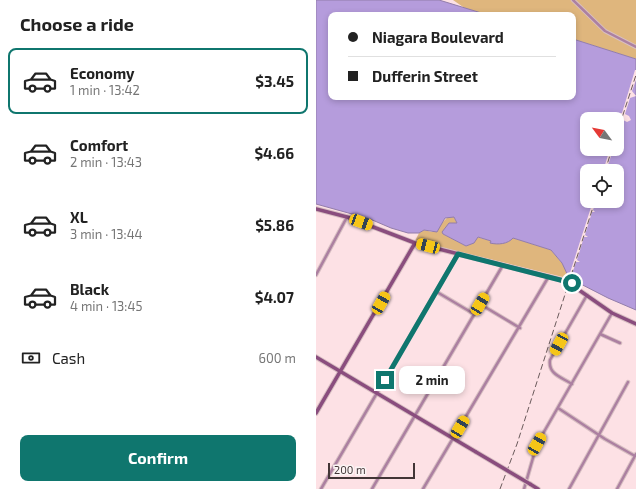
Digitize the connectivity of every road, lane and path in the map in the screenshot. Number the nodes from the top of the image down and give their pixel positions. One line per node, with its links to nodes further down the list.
1 (573, 0): 2 (street)
2 (636, 47)
3 (316, 209): 4 (main road)
4 (347, 217): 5 (main road); 8 (street)
5 (416, 243): 6 (main road); 20 (main road)
6 (458, 254): 7 (main road); 10 (street)
7 (503, 265): 9 (main road); 12 (street)
8 (316, 275)
9 (549, 276): 11 (main road); 16 (street)
10 (437, 292): 14 (street); 23 (street)
11 (587, 295): 13 (main road); 22 (street)
12 (480, 304): 14 (street); 16 (street)
13 (612, 313): 15 (main road); 17 (street)
14 (474, 314): 26 (street)
15 (636, 324)
16 (520, 328): 28 (street)
17 (600, 334): 18 (street); 22 (street)
18 (620, 343)
19 (316, 357): 20 (main road)
20 (341, 371): 23 (main road); 25 (main road)
21 (628, 382): 27 (street)
22 (572, 384): 24 (street)
23 (378, 392): 26 (main road); 30 (street)
24 (558, 408): 27 (street); 33 (street)
25 (316, 414)
26 (415, 414): 28 (main road); 31 (street)
27 (599, 436): 29 (street); 35 (street)
28 (454, 438): 32 (street); 34 (main road, bridge)
29 (636, 455): 36 (street)
30 (321, 489)
31 (372, 489)
32 (423, 489)
33 (524, 489)
34 (538, 489)
35 (570, 489)
36 (617, 489)

